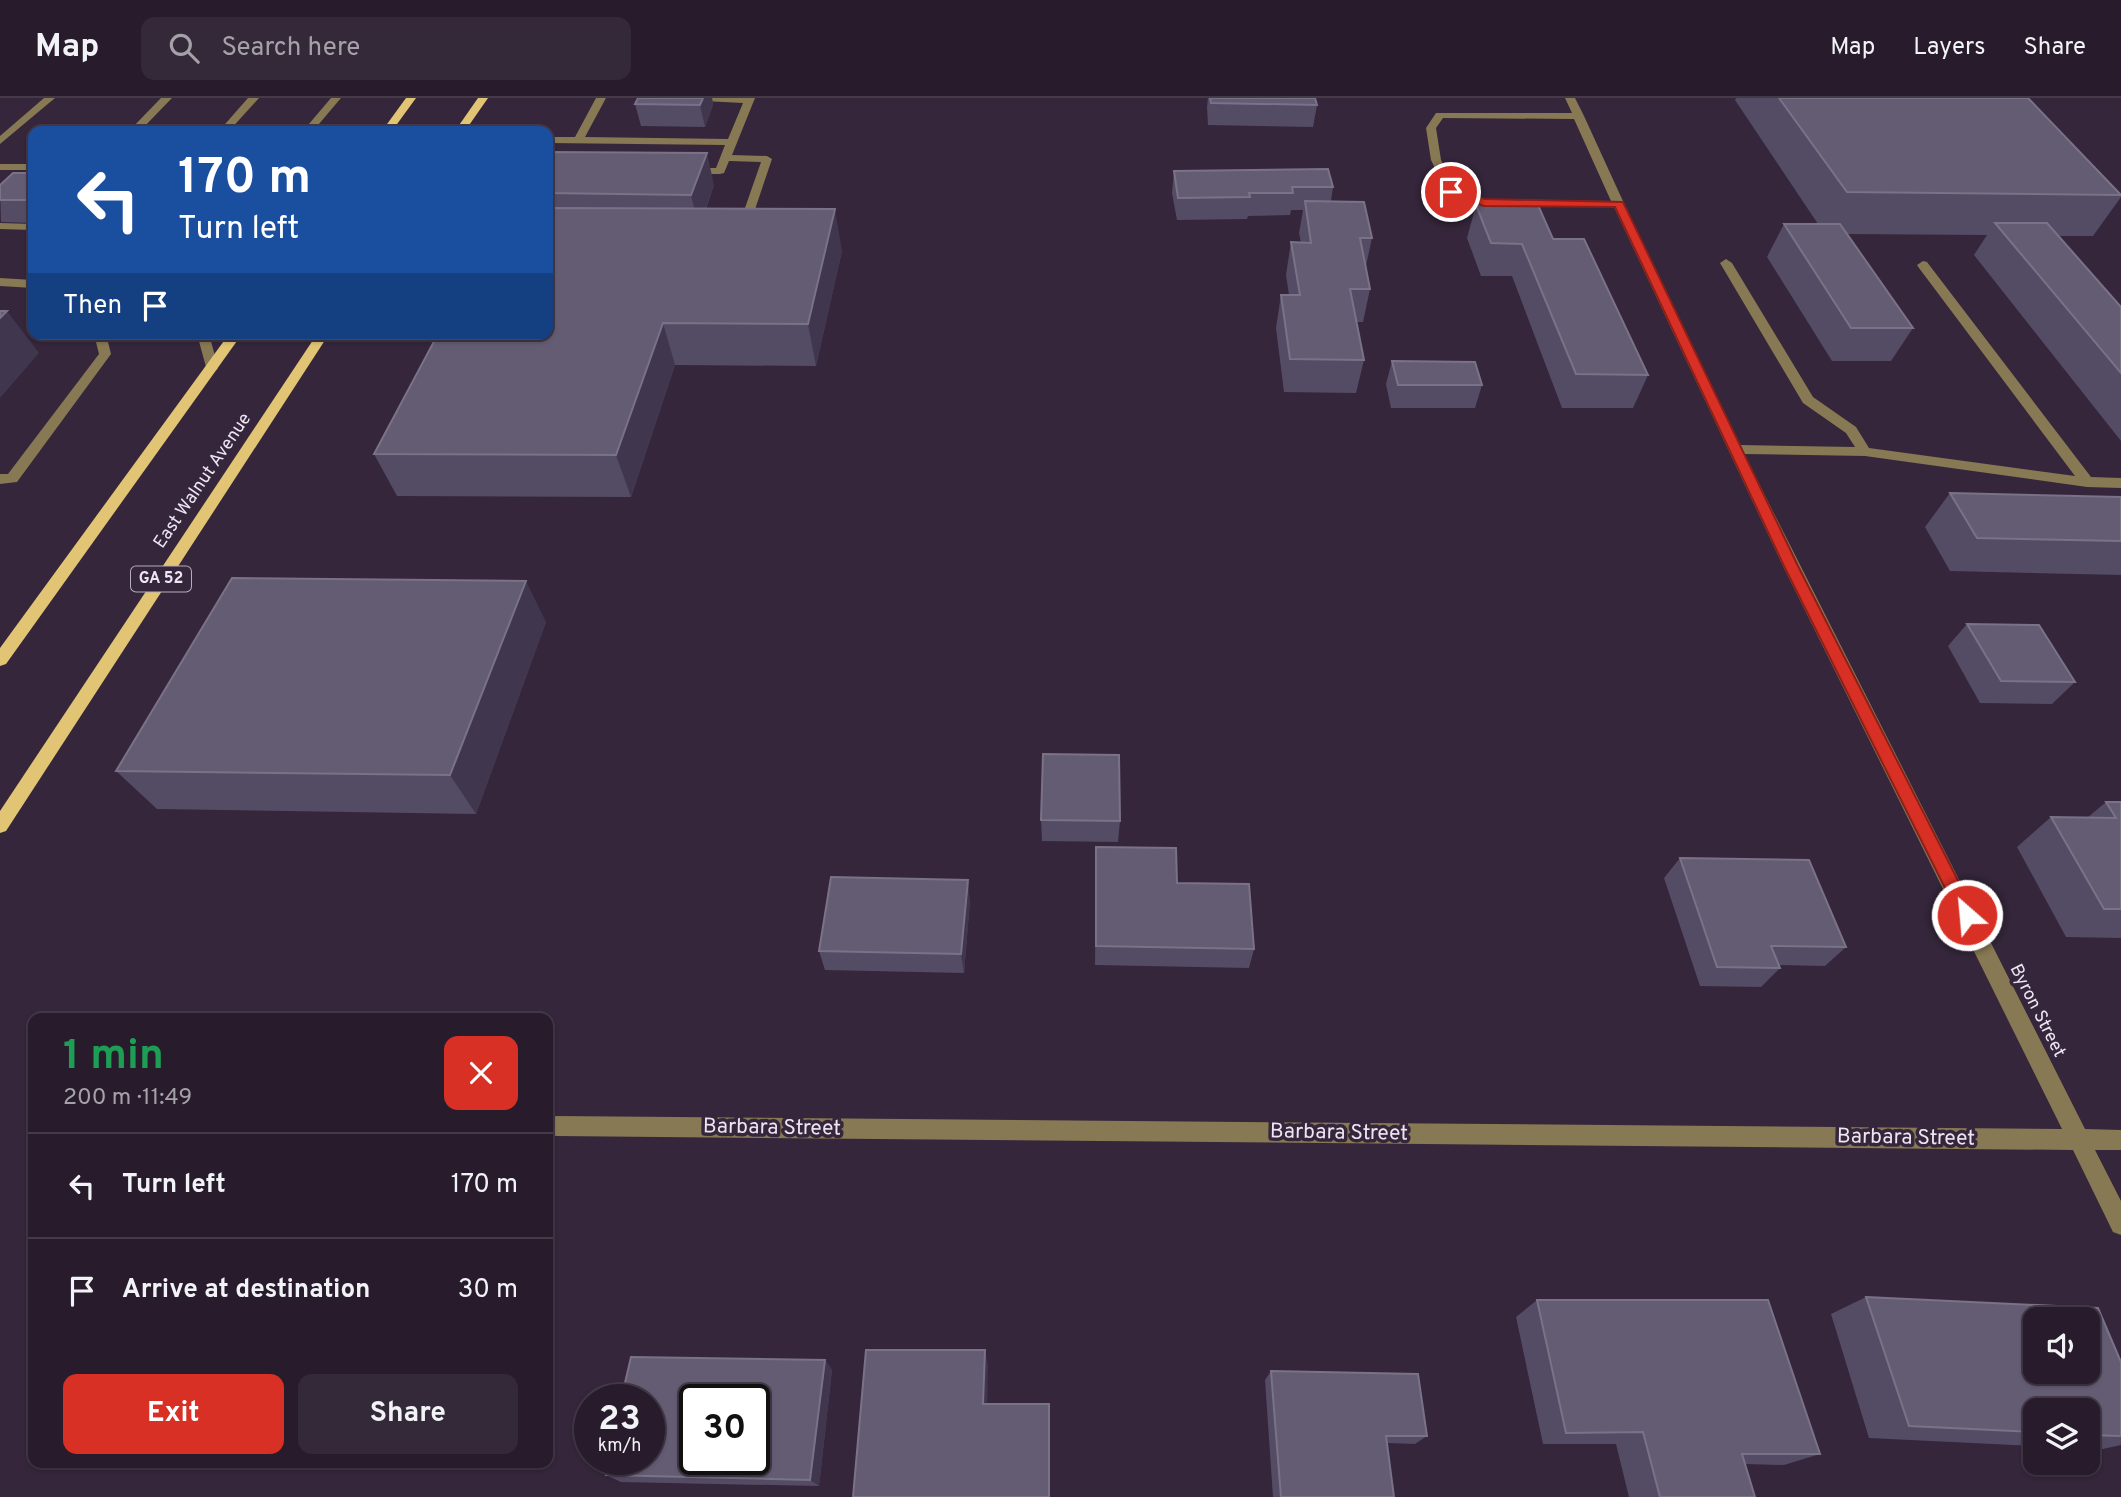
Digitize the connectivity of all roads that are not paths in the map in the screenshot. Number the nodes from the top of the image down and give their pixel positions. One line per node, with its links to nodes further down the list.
1 (50, 98): 17 (street)
2 (167, 98): 12 (street)
3 (254, 98): 13 (street)
4 (336, 98): 14 (street)
5 (411, 98): 15 (main road)
6 (483, 98): 16 (main road)
7 (601, 98): 19 (street)
8 (704, 98): 10 (street)
9 (1570, 98): 11 (street, Byron Street)
10 (749, 99): 20 (street)
11 (1579, 116): 25 (street, Byron Street); 25 (street)
12 (139, 126)
13 (229, 126)
14 (312, 126)
15 (391, 126)
16 (463, 126)
17 (0, 141)
18 (553, 141): 19 (street)
19 (578, 141): 20 (street)
20 (732, 142): 21 (street)
21 (725, 158): 24 (street); 28 (street)
22 (0, 167): 23 (street)
23 (28, 167)
24 (681, 171)
25 (1619, 204): 38 (street, Byron Street)
26 (0, 226): 27 (street)
27 (28, 227)
28 (744, 228)
29 (1726, 262): 39 (street)
30 (1923, 265): 41 (street)
31 (0, 282): 32 (street)
32 (28, 284)
33 (101, 340): 40 (street)
34 (205, 340): 37 (street)
35 (232, 340): 37 (main road)
36 (319, 340): 44 (main road, East Walnut Avenue / GA 52)
37 (212, 367): 43 (main road)
38 (1735, 449): 39 (street); 46 (street, Byron Street)
39 (1865, 452): 41 (street)
40 (0, 478)
41 (2087, 482): 42 (street)
42 (2121, 483)
43 (0, 660)
44 (0, 826)
45 (556, 1126): 46 (street, Barbara Street)
46 (2080, 1140): 47 (street, Barbara Street); 48 (street, Byron Street)
47 (2121, 1140)
48 (2121, 1224)

